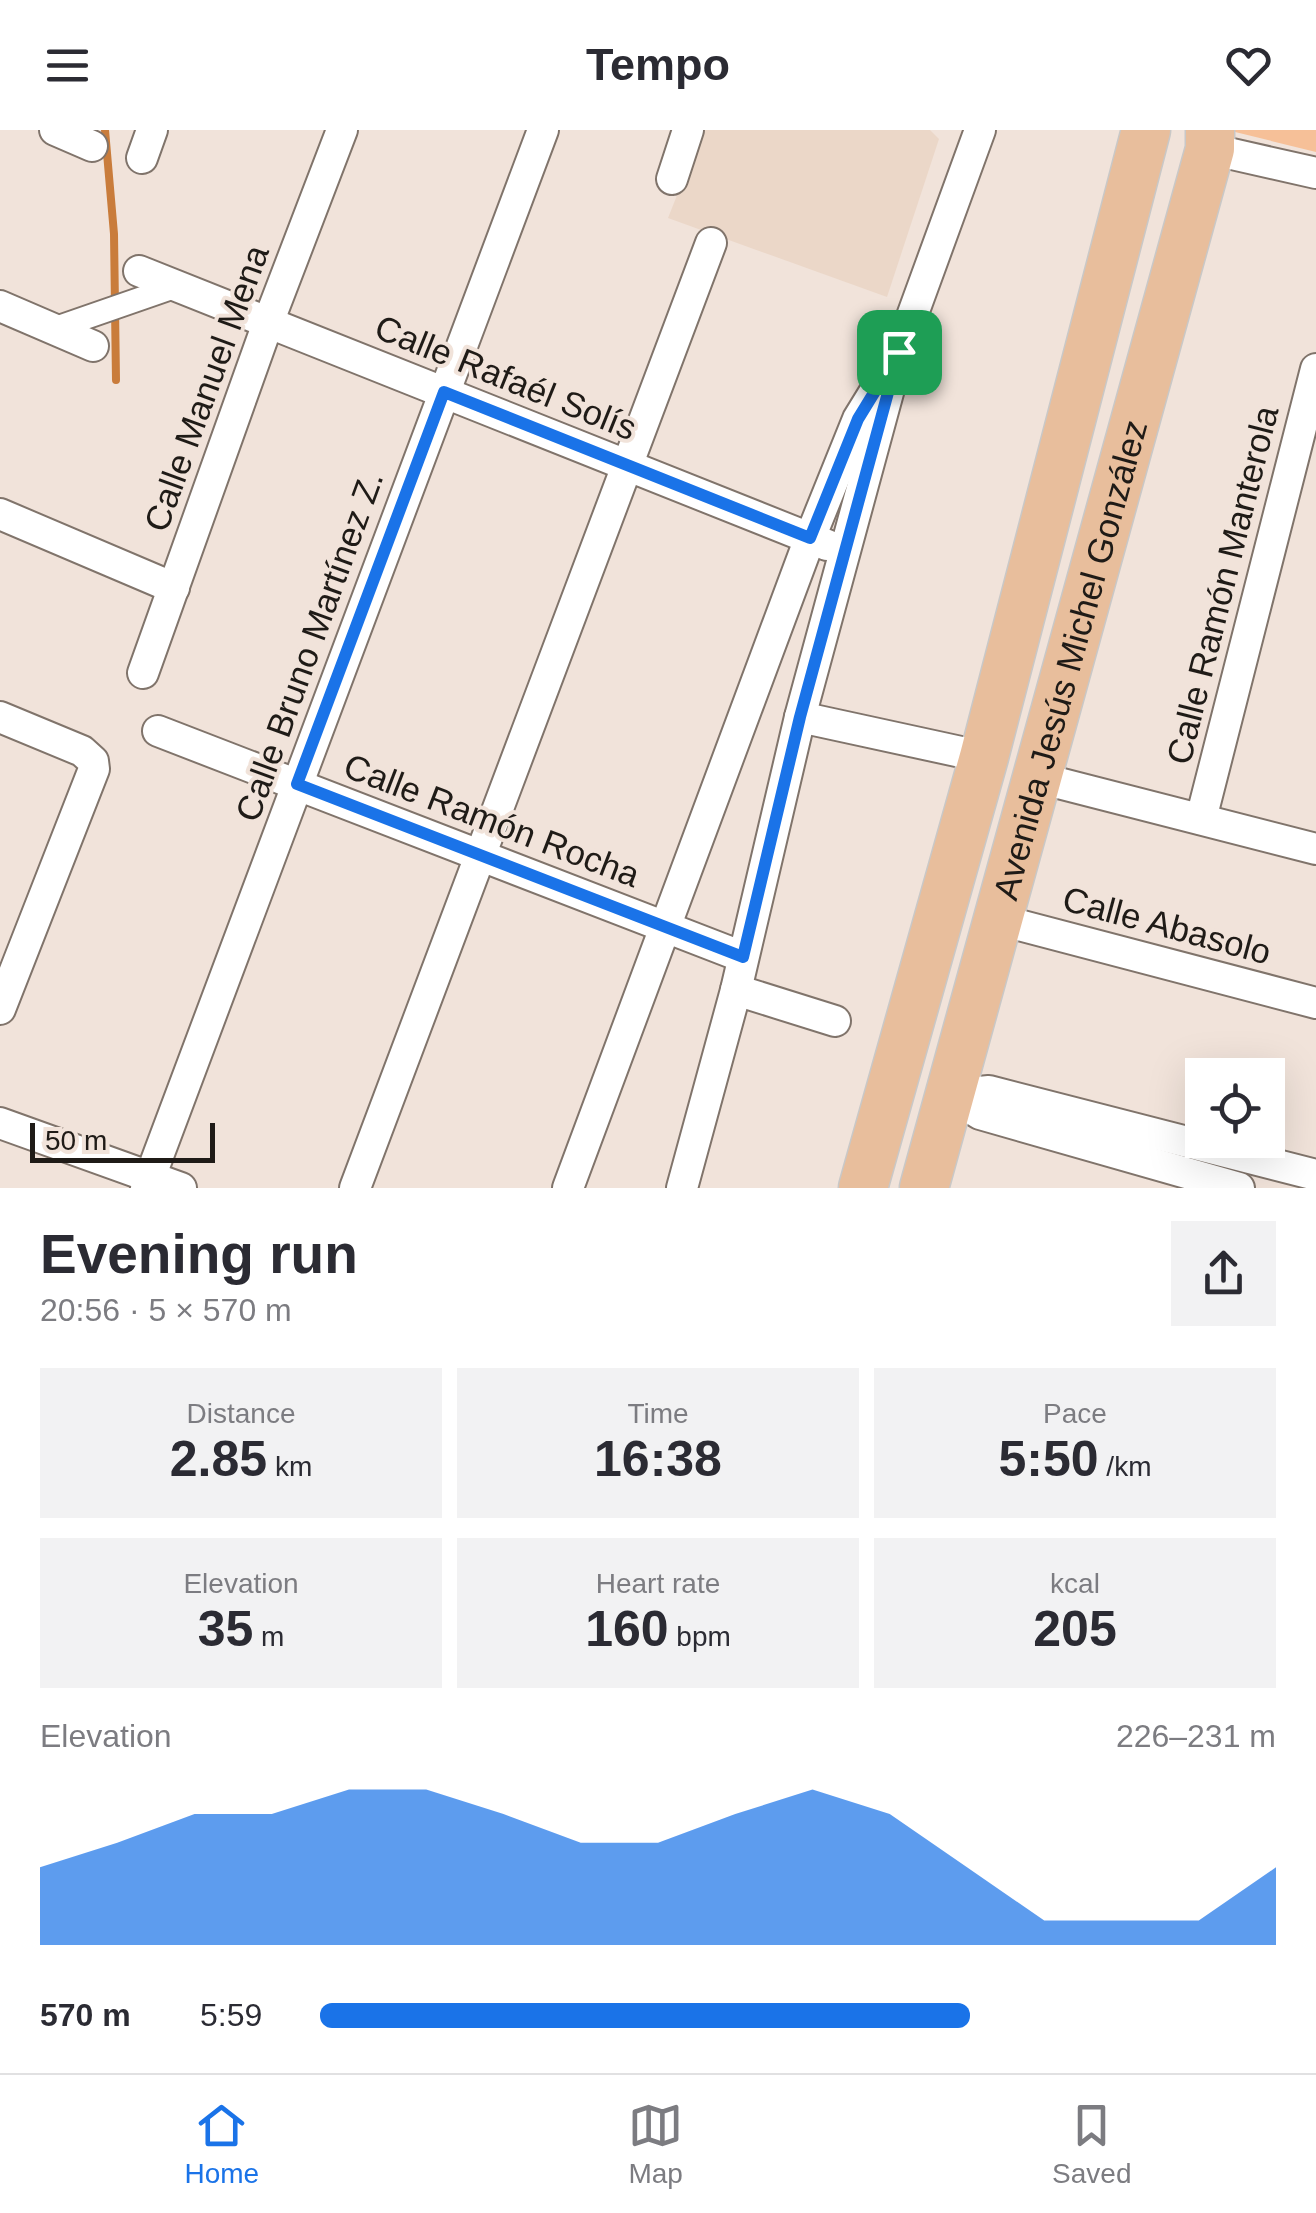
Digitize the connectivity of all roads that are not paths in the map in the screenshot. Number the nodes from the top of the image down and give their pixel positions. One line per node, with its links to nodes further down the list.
1 (55, 130): 8 (street)
2 (342, 130): 14 (street, Calle Manuel Mena)
3 (542, 130): 19 (street, Calle Bruno Martínez Z.)
4 (688, 130): 10 (street)
5 (980, 130): 17 (street)
6 (1140, 131): 29 (main road, Avenida Jesús Michel González)
7 (1210, 140): 9 (street); 30 (main road, Avenida Jesús Michel González)
8 (92, 146)
9 (1316, 173)
10 (672, 179)
11 (711, 244): 20 (street)
12 (160, 283): 14 (street, Calle Rafaél Solís); 15 (street)
13 (0, 306): 15 (street)
14 (268, 323): 19 (street, Calle Rafaél Solís); 24 (street, Calle Manuel Mena)
15 (60, 326): 16 (street)
16 (93, 346)
17 (899, 352): 22 (street); 23 (street)
18 (1316, 369): 32 (street, Calle Ramón Manterola)
19 (444, 392): 20 (street, Calle Rafaél Solís); 31 (street, Calle Bruno Martínez Z.)
20 (628, 466): 22 (street, Calle Rafaél Solís); 34 (street)
21 (0, 514): 24 (street)
22 (810, 538): 23 (street, Calle Rafaél Solís); 36 (street)
23 (844, 552): 27 (street)
24 (174, 588): 25 (street, Calle Manuel Mena)
25 (143, 673)
26 (0, 717): 38 (street)
27 (800, 717): 29 (street); 39 (street)
28 (158, 731): 31 (street, Calle Ramón Rocha)
29 (984, 757): 44 (main road); 52 (main road, Avenida Jesús Michel González)
30 (1040, 778): 32 (street); 35 (main road, Avenida Jesús Michel González)
31 (297, 784): 34 (street, Calle Ramón Rocha); 47 (street, Calle Bruno Martínez Z.)
32 (1201, 818): 33 (street)
33 (1316, 849)
34 (482, 856): 36 (street, Calle Ramón Rocha); 49 (street)
35 (1000, 920): 41 (street, Calle Abasolo); 44 (main road, Avenida Jesús Michel González)
36 (667, 927): 39 (street, Calle Ramón Rocha); 50 (street)
37 (0, 930): 38 (street)
38 (28, 942): 42 (street)
39 (743, 957): 40 (street)
40 (736, 990): 43 (street); 51 (street)
41 (1316, 1002)
42 (0, 1009)
43 (835, 1021)
44 (949, 1095): 46 (street); 53 (main road); 54 (main road, Avenida Jesús Michel González); 55 (street)
45 (0, 1124): 47 (street)
46 (1316, 1175)
47 (148, 1183): 48 (street)
48 (181, 1188)
49 (355, 1188)
50 (568, 1188)
51 (682, 1188)
52 (862, 1188)
53 (887, 1188)
54 (924, 1188)
55 (1239, 1188)

